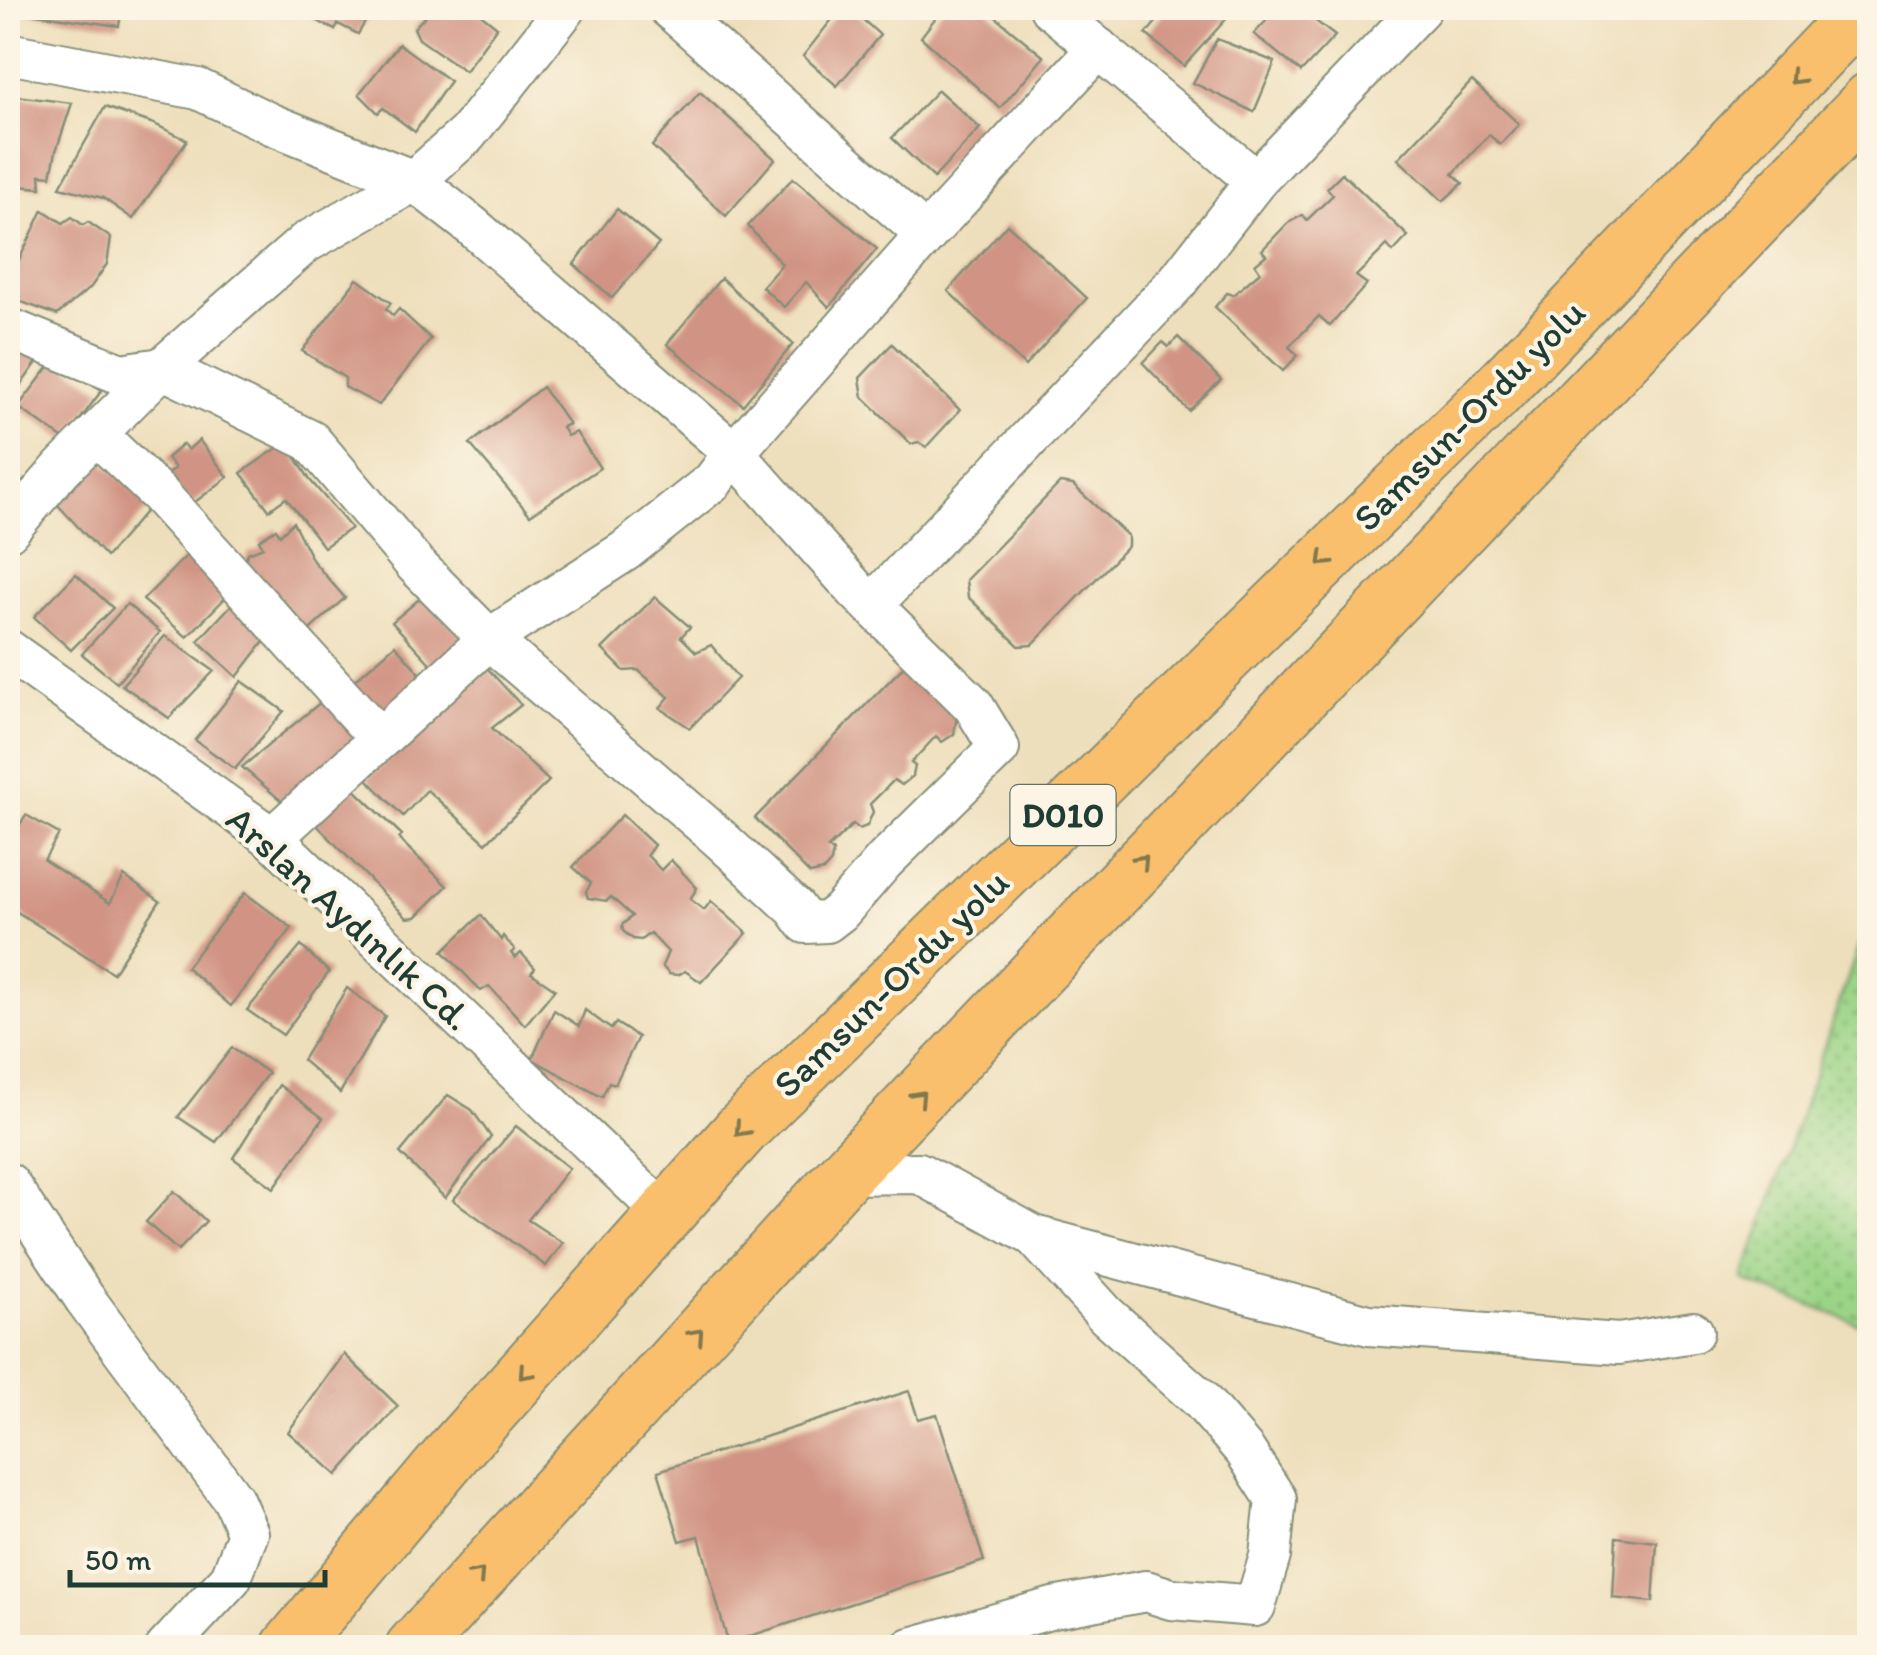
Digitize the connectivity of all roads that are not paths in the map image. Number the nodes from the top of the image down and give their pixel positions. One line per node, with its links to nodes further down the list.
1 (566, 8): 9 (street)
2 (669, 8): 11 (street)
3 (1050, 8): 6 (street)
4 (1421, 8): 10 (street)
5 (1863, 8): 24 (highway, Samsun-Ordu yolu / D010, one-way to 24)
6 (1098, 48): 10 (street); 11 (street)
7 (8, 53): 9 (street)
8 (1870, 100): 22 (highway, Samsun-Ordu yolu / D010, one-way to 8)
9 (414, 181): 13 (street); 15 (street)
10 (1256, 181): 17 (street)
11 (926, 235): 15 (street)
12 (8, 328): 13 (street)
13 (162, 368): 14 (street); 18 (street)
14 (96, 434): 16 (street); 20 (street)
15 (734, 453): 17 (street); 18 (street)
16 (8, 531)
17 (872, 605): 18 (street)
18 (490, 638): 20 (street)
19 (8, 650): 21 (street, Arslan Aydınlık Cd.)
20 (380, 739): 21 (street)
21 (272, 838): 24 (street, Arslan Aydınlık Cd.)
22 (846, 1174): 25 (street); 29 (highway, Samsun-Ordu yolu / D010, one-way to 22)
23 (8, 1182): 27 (street)
24 (667, 1216): 28 (highway, Samsun-Ordu yolu / D010, one-way to 28)
25 (1034, 1236): 26 (street); 30 (street)
26 (1693, 1332)
27 (166, 1648)
28 (289, 1648)
29 (413, 1648)
30 (911, 1648)

